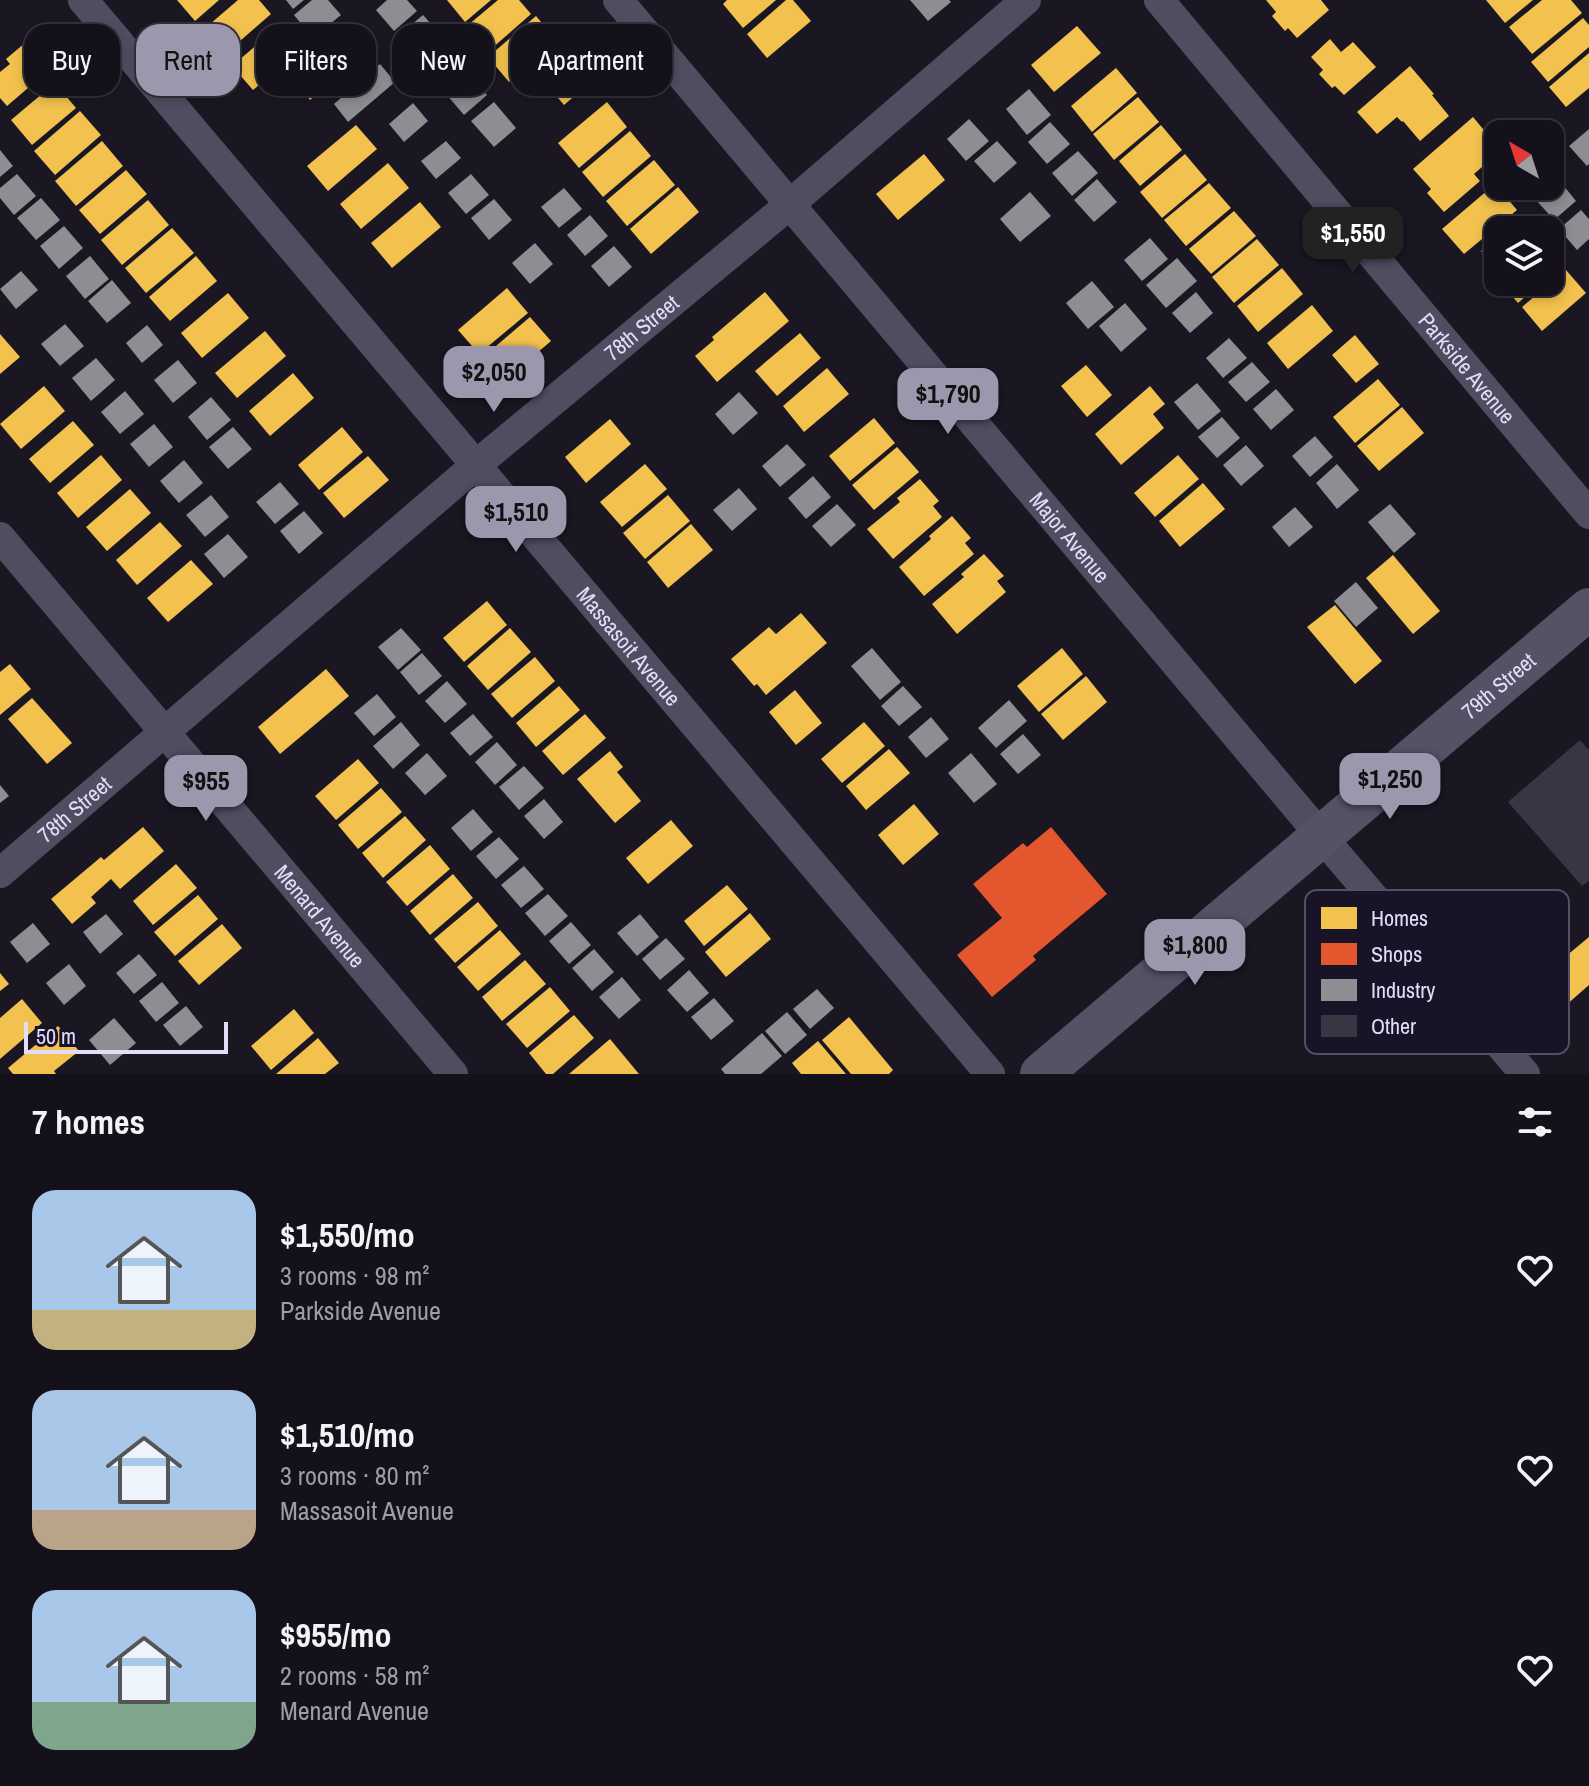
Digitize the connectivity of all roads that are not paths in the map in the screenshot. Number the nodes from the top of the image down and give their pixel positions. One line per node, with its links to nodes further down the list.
1 (83, 0): 6 (street, Massasoit Avenue)
2 (618, 0): 5 (street, Major Avenue)
3 (1026, 0): 5 (street, 78th Street)
4 (1159, 0): 7 (street, Parkside Avenue)
5 (789, 205): 6 (street, 78th Street); 11 (street, Major Avenue)
6 (476, 465): 10 (street, 78th Street); 16 (street, Massasoit Avenue)
7 (1589, 514)
8 (0, 537): 10 (street, Menard Avenue)
9 (1589, 609): 11 (main road, 79th Street)
10 (164, 732): 12 (street, 78th Street); 15 (street, Menard Avenue)
11 (1321, 836): 13 (street, Major Avenue); 17 (main road, 79th Street)
12 (0, 873)
13 (1367, 890)
14 (1508, 1054): 18 (street, Major Avenue)
15 (453, 1074)
16 (990, 1074)
17 (1041, 1074)
18 (1525, 1074)

